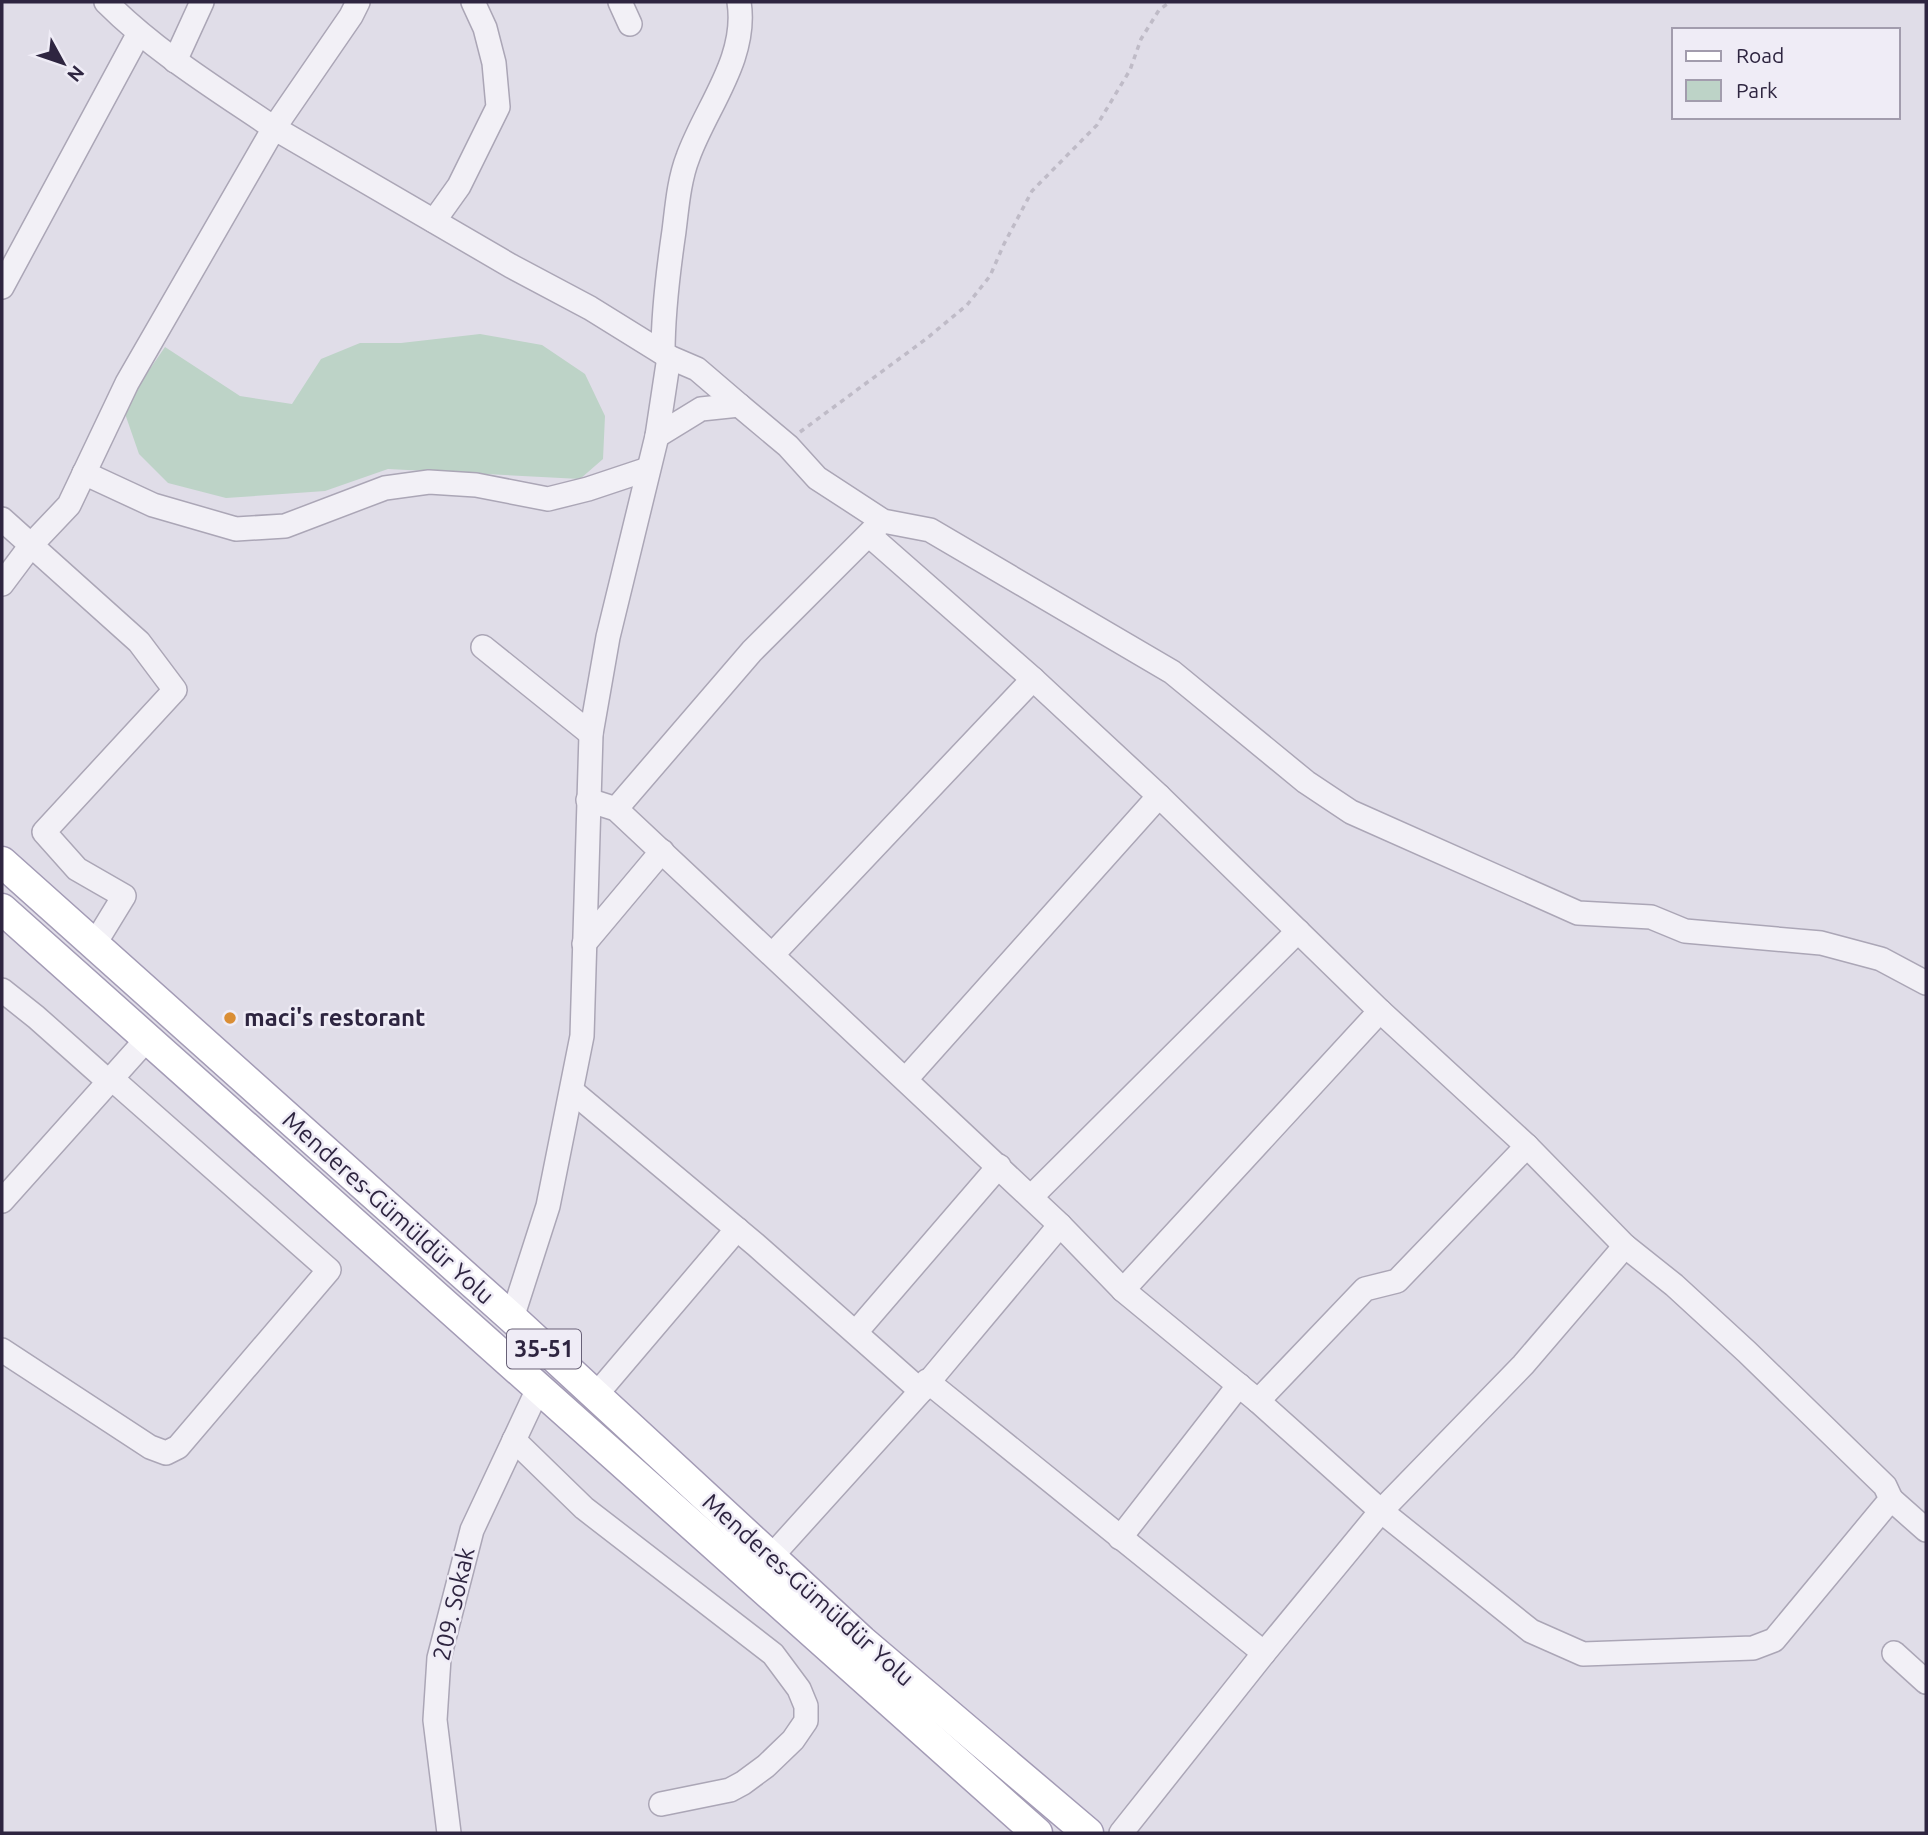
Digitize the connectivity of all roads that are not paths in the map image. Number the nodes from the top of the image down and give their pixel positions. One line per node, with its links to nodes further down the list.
1 (106, 2): 8 (street)
2 (202, 2): 9 (street)
3 (358, 2): 10 (street)
4 (473, 2): 11 (street)
5 (620, 2): 7 (street)
6 (739, 2): 13 (street)
7 (630, 24)
8 (139, 33): 9 (street); 12 (street)
9 (175, 61): 10 (street)
10 (274, 128): 11 (street); 17 (street)
11 (435, 221): 13 (street)
12 (2, 288)
13 (666, 355): 14 (street); 15 (street)
14 (739, 404): 15 (street); 19 (street)
15 (657, 436): 16 (street)
16 (648, 469): 17 (street); 24 (street)
17 (85, 473): 20 (street)
18 (2, 519): 20 (street)
19 (876, 528): 23 (street); 27 (street); 35 (street)
20 (32, 544): 21 (street); 33 (street)
21 (2, 584)
22 (483, 648): 24 (street)
23 (1033, 679): 25 (street); 34 (street)
24 (591, 734): 26 (street)
25 (1158, 796): 31 (street); 39 (street)
26 (588, 800): 27 (street); 32 (street)
27 (616, 809): 28 (street)
28 (662, 851): 32 (street); 34 (street)
29 (2, 862): 33 (main road, Menderes-Gümüldür Yolu / 35-51)
30 (2, 909): 38 (main road, Menderes-Gümüldür Yolu / 35-51)
31 (1298, 931): 37 (street); 44 (street)
32 (584, 944): 41 (street)
33 (94, 945): 50 (main road, Menderes-Gümüldür Yolu / 35-51)
34 (773, 954): 39 (street)
35 (1926, 983)
36 (2, 990): 40 (street)
37 (1380, 1011): 42 (street); 49 (street)
38 (147, 1038): 40 (street); 55 (main road, Menderes-Gümüldür Yolu / 35-51)
39 (906, 1079): 43 (street)
40 (110, 1080): 45 (street); 52 (street)
41 (572, 1091): 47 (street); 50 (street)
42 (1527, 1146): 48 (street); 57 (street)
43 (999, 1167): 44 (street); 51 (street)
44 (1031, 1197): 46 (street)
45 (2, 1201)
46 (1060, 1225): 49 (street); 54 (street)
47 (737, 1230): 51 (street); 56 (street)
48 (1625, 1246): 59 (street); 60 (street)
49 (1123, 1290): 53 (street)
50 (512, 1318): 56 (main road, Menderes-Gümüldür Yolu / 35-51)
51 (856, 1332): 54 (street)
52 (2, 1350)
53 (1239, 1385): 57 (street); 62 (street)
54 (924, 1386): 62 (street); 63 (street)
55 (538, 1389): 58 (street, 209. Sokak); 69 (main road, Menderes-Gümüldür Yolu / 35-51)
56 (595, 1396): 63 (main road, Menderes-Gümüldür Yolu / 35-51)
57 (1258, 1401): 60 (street)
58 (514, 1440): 67 (street); 68 (street, 209. Sokak)
59 (1891, 1499): 60 (street); 61 (street)
60 (1381, 1511): 64 (street)
61 (1926, 1530)
62 (1121, 1538): 64 (street)
63 (770, 1558): 70 (main road, Menderes-Gümüldür Yolu / 35-51)
64 (1264, 1653): 71 (street)
65 (1894, 1653): 66 (street)
66 (1926, 1682)
67 (660, 1804)
68 (449, 1833)
69 (1037, 1833)
70 (1088, 1833)
71 (1121, 1833)

